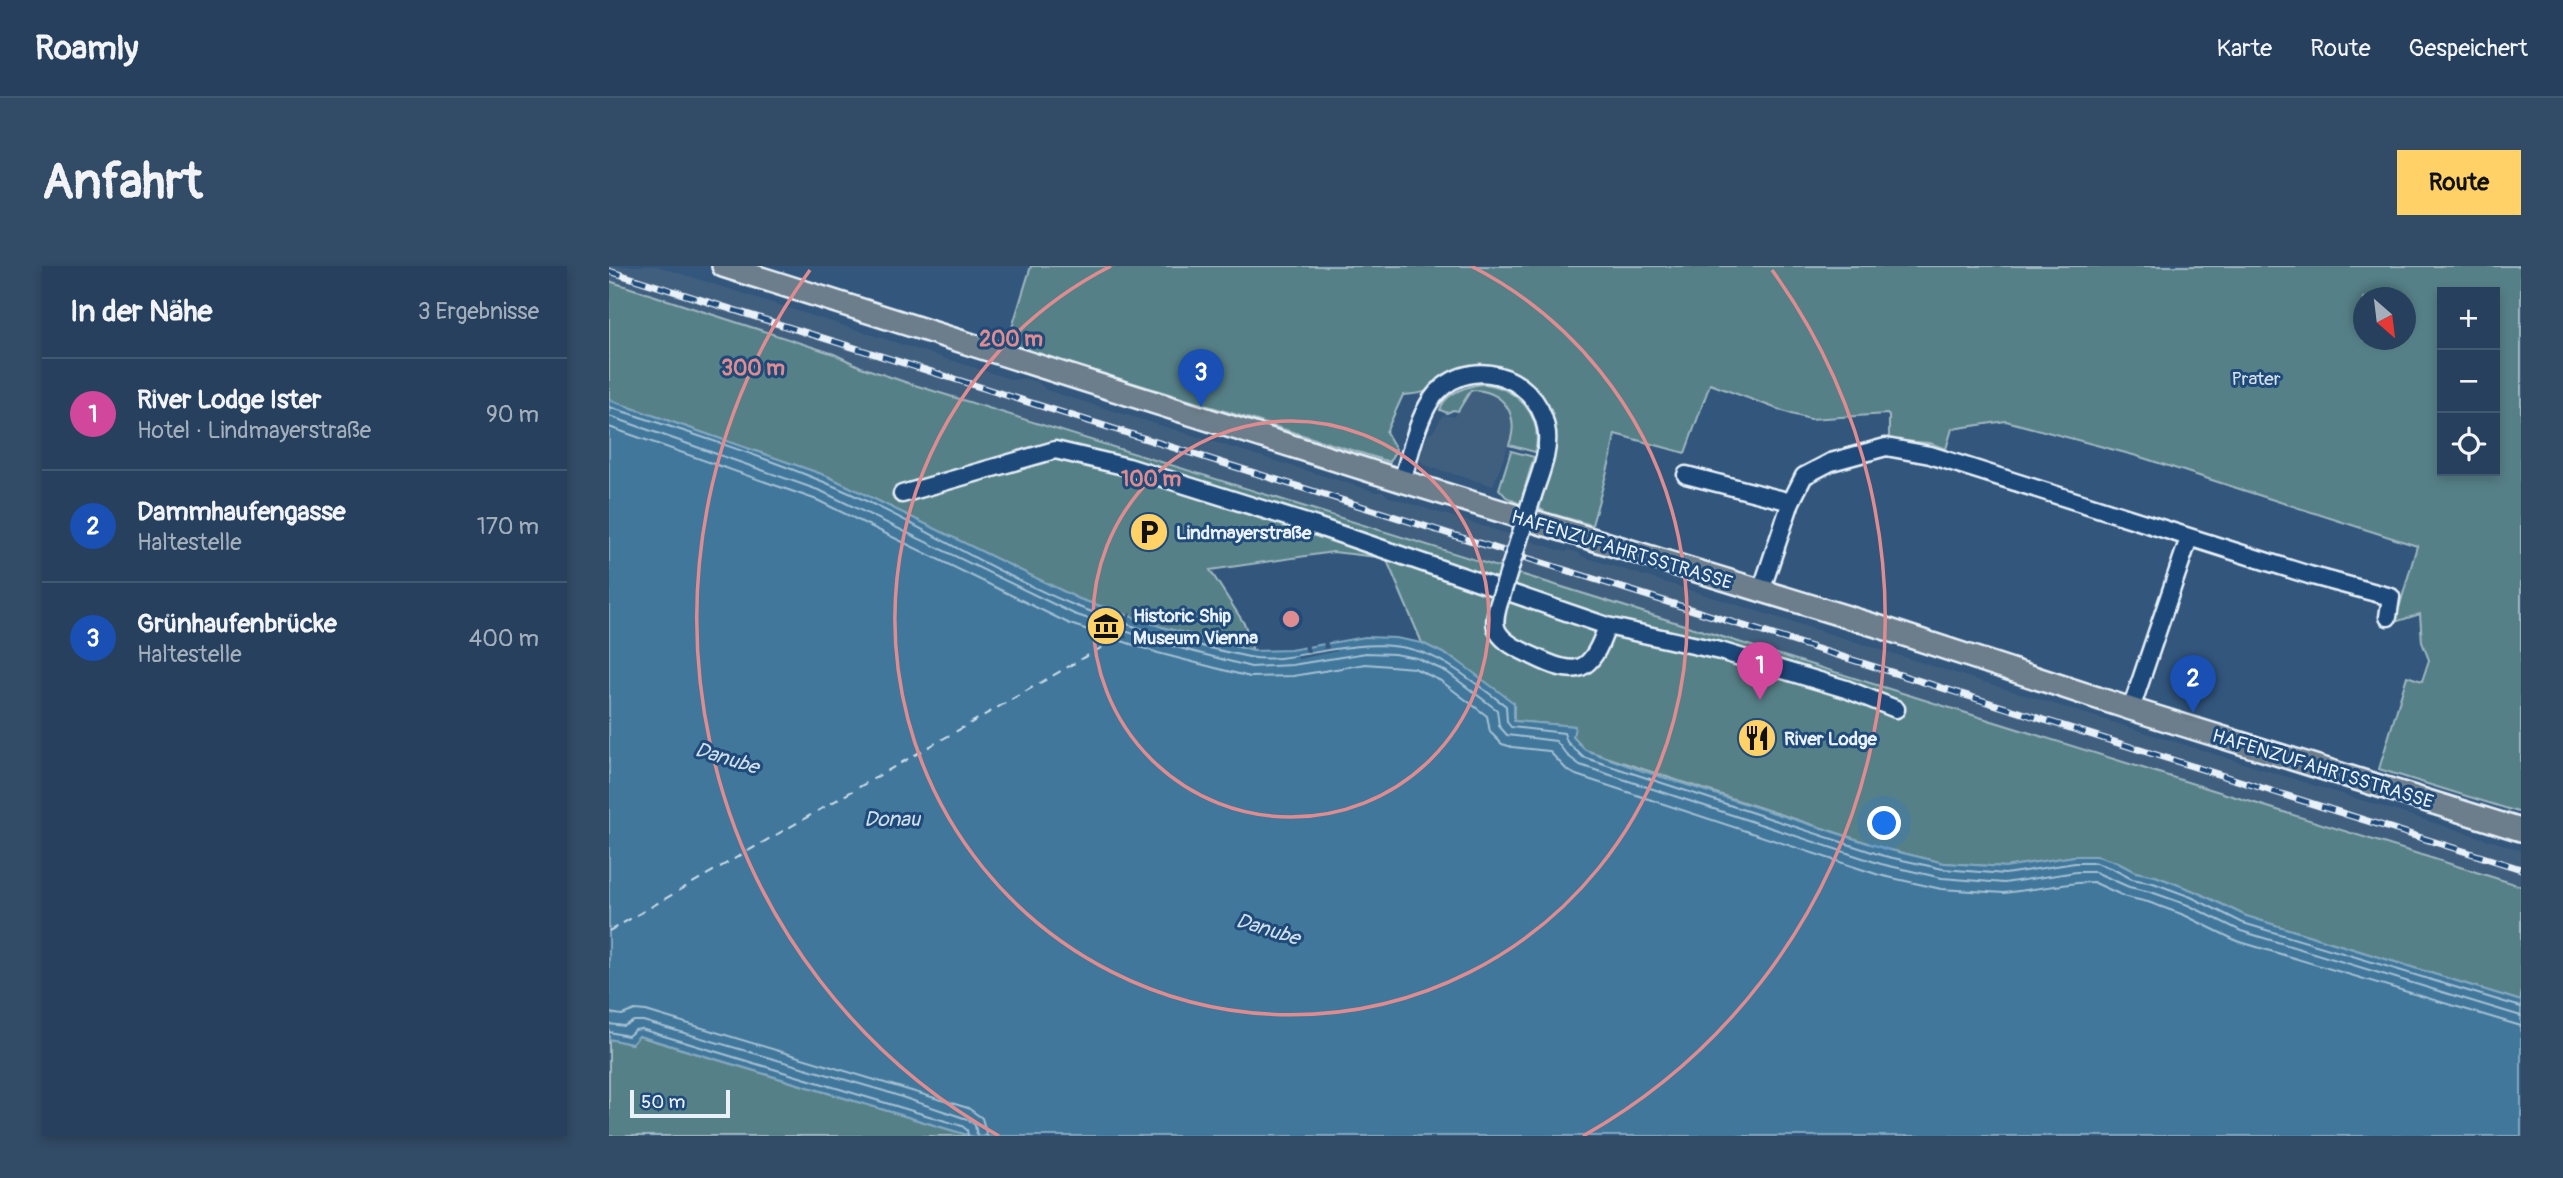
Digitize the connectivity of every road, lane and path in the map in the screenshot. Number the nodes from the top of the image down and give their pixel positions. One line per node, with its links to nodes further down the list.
1 (723, 266): 3 (main road, HAFENZUFAHRTSSTRASSE)
2 (1686, 475): 5 (street)
3 (1402, 481): 7 (main road, HAFENZUFAHRTSSTRASSE); 9 (street, bridge)
4 (902, 494): 9 (street)
5 (1791, 502): 6 (street); 7 (street)
6 (2189, 538): 8 (street); 11 (street)
7 (1761, 591): 11 (main road, HAFENZUFAHRTSSTRASSE)
8 (2388, 617)
9 (1607, 626): 10 (street)
10 (1896, 709)
11 (2131, 709): 12 (main road, HAFENZUFAHRTSSTRASSE)
12 (2521, 830)

